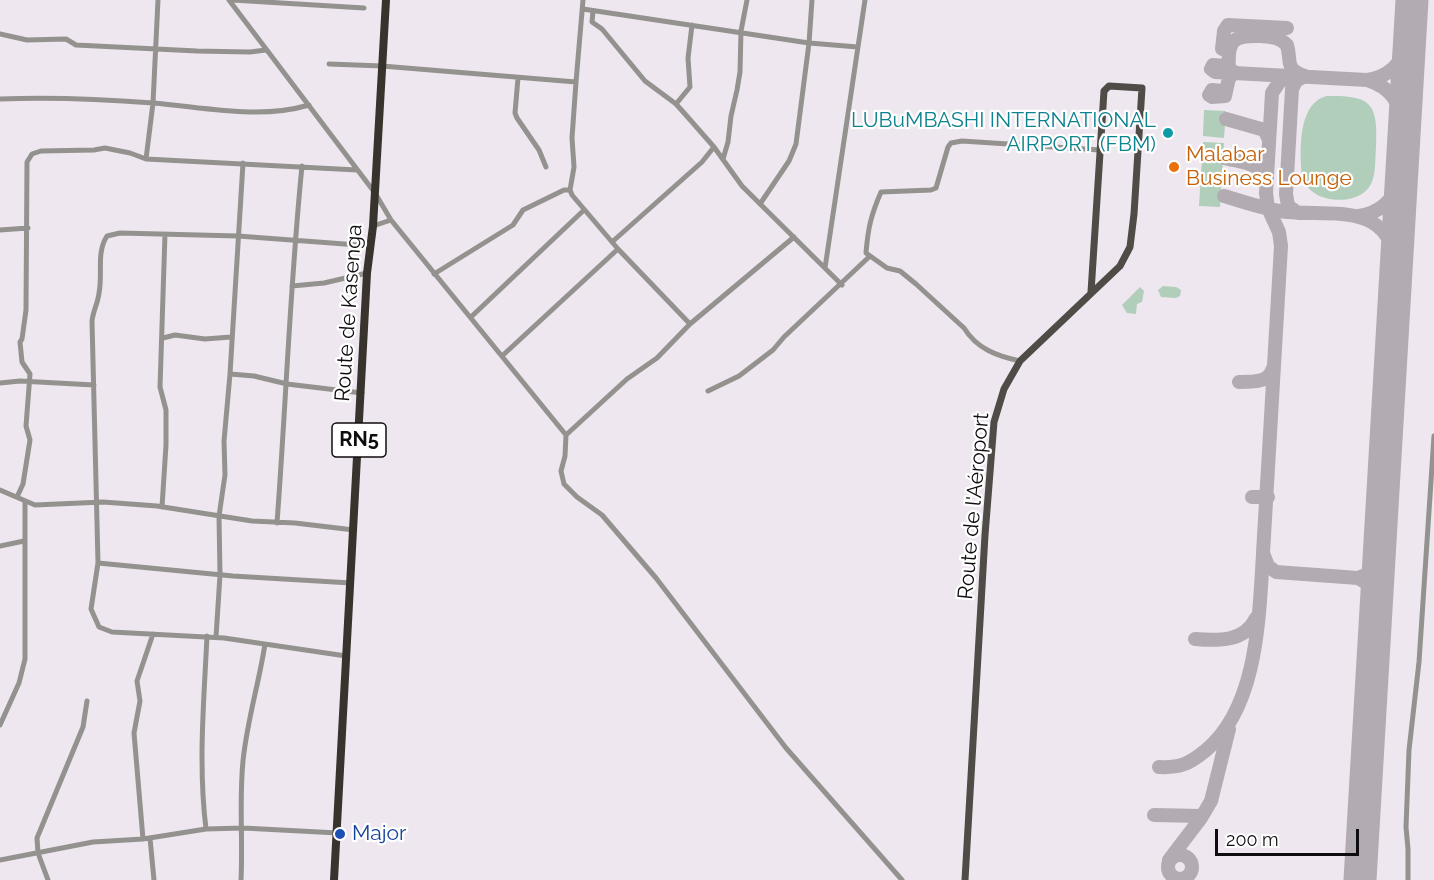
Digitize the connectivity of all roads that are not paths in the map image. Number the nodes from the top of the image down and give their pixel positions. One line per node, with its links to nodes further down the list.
1 (158, 0): 16 (street)
2 (231, 0): 8 (street); 17 (street)
3 (386, 0): 19 (highway, Route de Kasenga / RN5)
4 (583, 0): 9 (street)
5 (747, 0): 12 (street)
6 (812, 0): 14 (street)
7 (865, 0): 15 (street)
8 (364, 8)
9 (583, 9): 10 (street); 21 (street)
10 (593, 11): 11 (street); 24 (street)
11 (692, 25): 12 (street); 24 (street)
12 (741, 31): 14 (street); 29 (street)
13 (0, 34): 16 (street)
14 (809, 43): 15 (street); 36 (street)
15 (858, 47): 50 (street)
16 (154, 48): 17 (street); 23 (street)
17 (266, 50): 25 (street)
18 (329, 64): 19 (street)
19 (382, 66): 20 (street); 35 (highway, Route de Kasenga / RN5)
20 (518, 78): 21 (street); 32 (street)
21 (576, 82): 34 (street)
22 (0, 99): 23 (street)
23 (153, 103): 25 (street); 28 (street)
24 (676, 104): 26 (street)
25 (309, 105): 33 (street)
26 (714, 147): 29 (street); 46 (street)
27 (1100, 150): 49 (street); 55 (main road); 55 (main road, Route de l'Aéroport)
28 (146, 159): 30 (street); 40 (street)
29 (723, 159): 36 (street)
30 (243, 164): 31 (street); 43 (street)
31 (302, 166): 33 (street); 45 (street)
32 (546, 167)
33 (357, 170): 35 (street)
34 (570, 190): 37 (street); 52 (street)
35 (375, 193): 38 (street); 39 (highway, Route de Kasenga / RN5)
36 (760, 204): 44 (street)
37 (584, 210): 46 (street); 56 (street)
38 (391, 220): 39 (street); 52 (street)
39 (373, 226): 47 (highway, Route de Kasenga / RN5)
40 (28, 228): 41 (street); 63 (street)
41 (0, 230)
42 (165, 234): 43 (street); 59 (street); 66 (street)
43 (238, 236): 45 (street); 58 (street)
44 (794, 237): 50 (street); 57 (street)
45 (294, 239): 47 (street); 54 (street)
46 (612, 242): 48 (street)
47 (371, 246): 51 (highway, Route de Kasenga / RN5)
48 (618, 249): 57 (street); 60 (street)
49 (870, 256): 53 (street); 61 (street)
50 (825, 268): 53 (street)
51 (367, 273): 54 (street); 68 (highway, Route de Kasenga / RN5)
52 (434, 274): 56 (street)
53 (842, 285): 67 (street)
54 (292, 286): 65 (street)
55 (1091, 292): 61 (main road, Route de l'Aéroport)
56 (471, 317): 60 (street)
57 (690, 324): 69 (street)
58 (231, 337): 59 (street); 62 (street)
59 (163, 338): 75 (street)
60 (502, 356): 69 (street)
61 (1020, 361): 102 (main road, Route de l'Aéroport)
62 (230, 374): 65 (street); 76 (street)
63 (31, 382): 64 (street); 66 (street); 72 (street)
64 (0, 384)
65 (287, 384): 68 (street); 77 (street)
66 (94, 385): 74 (street)
67 (708, 391)
68 (362, 393): 78 (highway, Route de Kasenga / RN5)
69 (566, 435): 101 (street)
70 (1434, 436): 103 (street)
71 (0, 490): 72 (street)
72 (16, 497): 73 (street)
73 (25, 501): 74 (street); 79 (street)
74 (96, 504): 75 (street); 81 (street)
75 (162, 507): 76 (street)
76 (219, 516): 77 (street); 82 (street)
77 (277, 522): 78 (street)
78 (354, 530): 83 (highway, Route de Kasenga / RN5)
79 (24, 541): 80 (street); 90 (street)
80 (0, 546)
81 (98, 563): 82 (street); 84 (street)
82 (220, 575): 83 (street); 86 (street)
83 (351, 583): 88 (highway, Route de Kasenga / RN5)
84 (153, 634): 85 (street); 94 (street)
85 (207, 636): 86 (street); 92 (street)
86 (216, 637): 87 (street)
87 (265, 644): 88 (street); 91 (street)
88 (346, 656): 93 (highway, Route de Kasenga / RN5)
89 (87, 701): 95 (street)
90 (0, 725)
91 (243, 828): 92 (street); 93 (street); 100 (street)
92 (206, 829): 94 (street)
93 (338, 833): 97 (highway, Route de Kasenga / RN5)
94 (147, 838): 95 (street); 99 (street)
95 (38, 853): 96 (street); 98 (street)
96 (0, 860)
97 (336, 878)
98 (48, 880)
99 (154, 880)
100 (241, 880)
101 (902, 880)
102 (965, 880)
103 (1408, 880)

